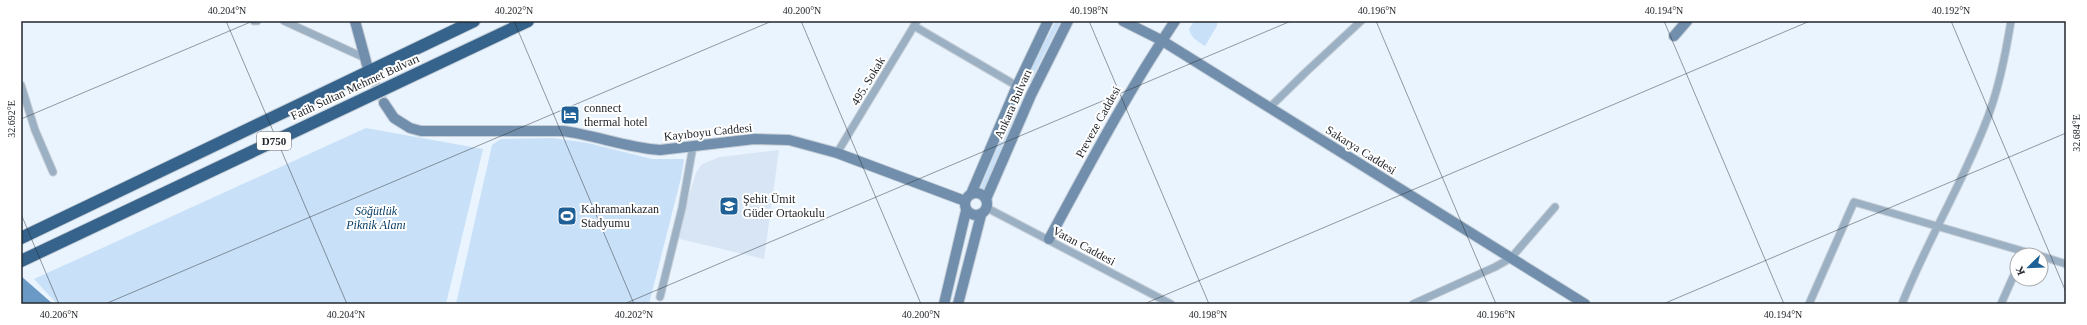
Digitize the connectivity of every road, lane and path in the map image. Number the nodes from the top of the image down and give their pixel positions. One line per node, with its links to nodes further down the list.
1 (284, 21): 15 (street)
2 (355, 21): 15 (street)
3 (474, 21): 28 (highway, Fatih Sultan Mehmet Bulvarı / D750)
4 (528, 21): 33 (highway, Fatih Sultan Mehmet Bulvarı / D750)
5 (1048, 21): 17 (street, Ankara Bulvarı)
6 (1068, 21): 18 (street, Ankara Bulvarı)
7 (1123, 21): 14 (street, Sakarya Caddesi)
8 (1175, 21): 14 (street, Preveze Caddesi)
9 (1361, 21): 20 (street)
10 (1687, 21): 13 (street)
11 (2011, 21): 27 (street)
12 (916, 24): 17 (street); 22 (street, 495. Sokak)
13 (1674, 36)
14 (1160, 40): 20 (street, Sakarya Caddesi); 29 (street, Preveze Caddesi)
15 (366, 62)
16 (21, 85): 23 (street)
17 (1017, 86): 18 (street); 24 (street, Ankara Bulvarı)
18 (1031, 95): 25 (street, Ankara Bulvarı)
19 (384, 103): 21 (street, Kayıboyu Caddesi)
20 (1269, 108): 31 (street, Sakarya Caddesi)
21 (693, 146): 22 (street, Kayıboyu Caddesi); 36 (street)
22 (837, 152): 24 (street, Kayıboyu Caddesi)
23 (53, 172)
24 (968, 202): 25 (street); 25 (street); 37 (street, Ankara Bulvarı)
25 (984, 207): 29 (street, Vatan Caddesi); 38 (street, Ankara Bulvarı)
26 (1556, 207): 31 (street)
27 (1937, 226): 30 (street); 42 (street); 43 (street)
28 (21, 238)
29 (1049, 239): 39 (street, Vatan Caddesi)
30 (2009, 249)
31 (1511, 258): 40 (street); 41 (street, Sakarya Caddesi)
32 (2049, 259): 34 (street)
33 (21, 261)
34 (2066, 264)
35 (2009, 286): 44 (street)
36 (660, 296)
37 (944, 304)
38 (958, 304)
39 (1170, 304)
40 (1413, 304)
41 (1585, 304)
42 (1809, 304)
43 (1902, 304)
44 (2001, 304)

